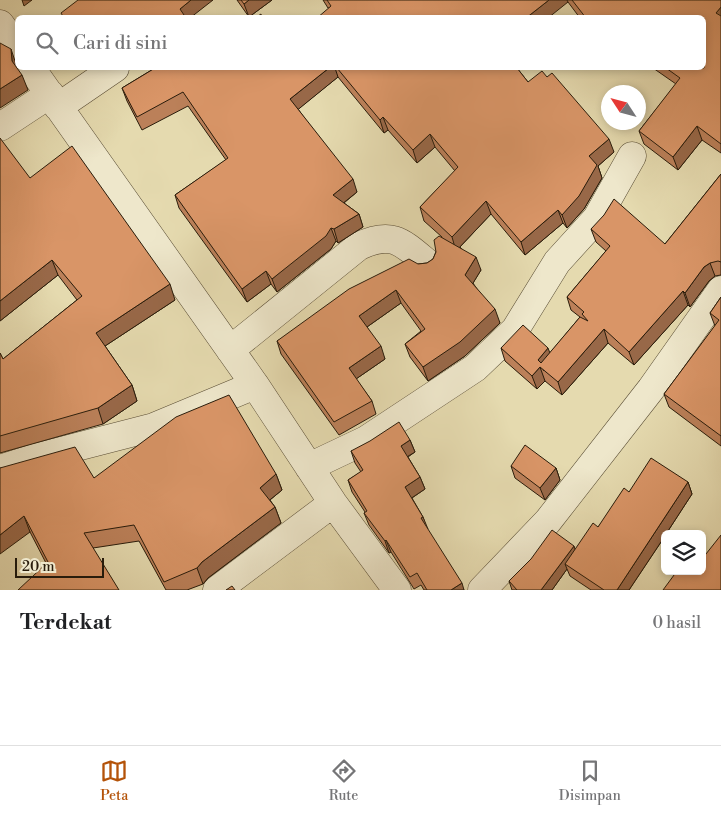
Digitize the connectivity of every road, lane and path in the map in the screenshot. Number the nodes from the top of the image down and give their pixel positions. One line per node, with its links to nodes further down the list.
1 (0, 24): 2 (street)
2 (15, 45)
3 (32, 70): 5 (street)
4 (111, 70): 5 (street)
5 (54, 100): 6 (street); 10 (street)
6 (0, 127)
7 (632, 156): 12 (street)
8 (426, 262): 10 (street)
9 (721, 290): 17 (street)
10 (230, 350): 11 (street)
11 (255, 385): 12 (street); 13 (street)
12 (309, 467): 14 (street)
13 (0, 469)
14 (333, 504): 15 (street); 16 (street)
15 (217, 590)
16 (397, 590)
17 (482, 590)

